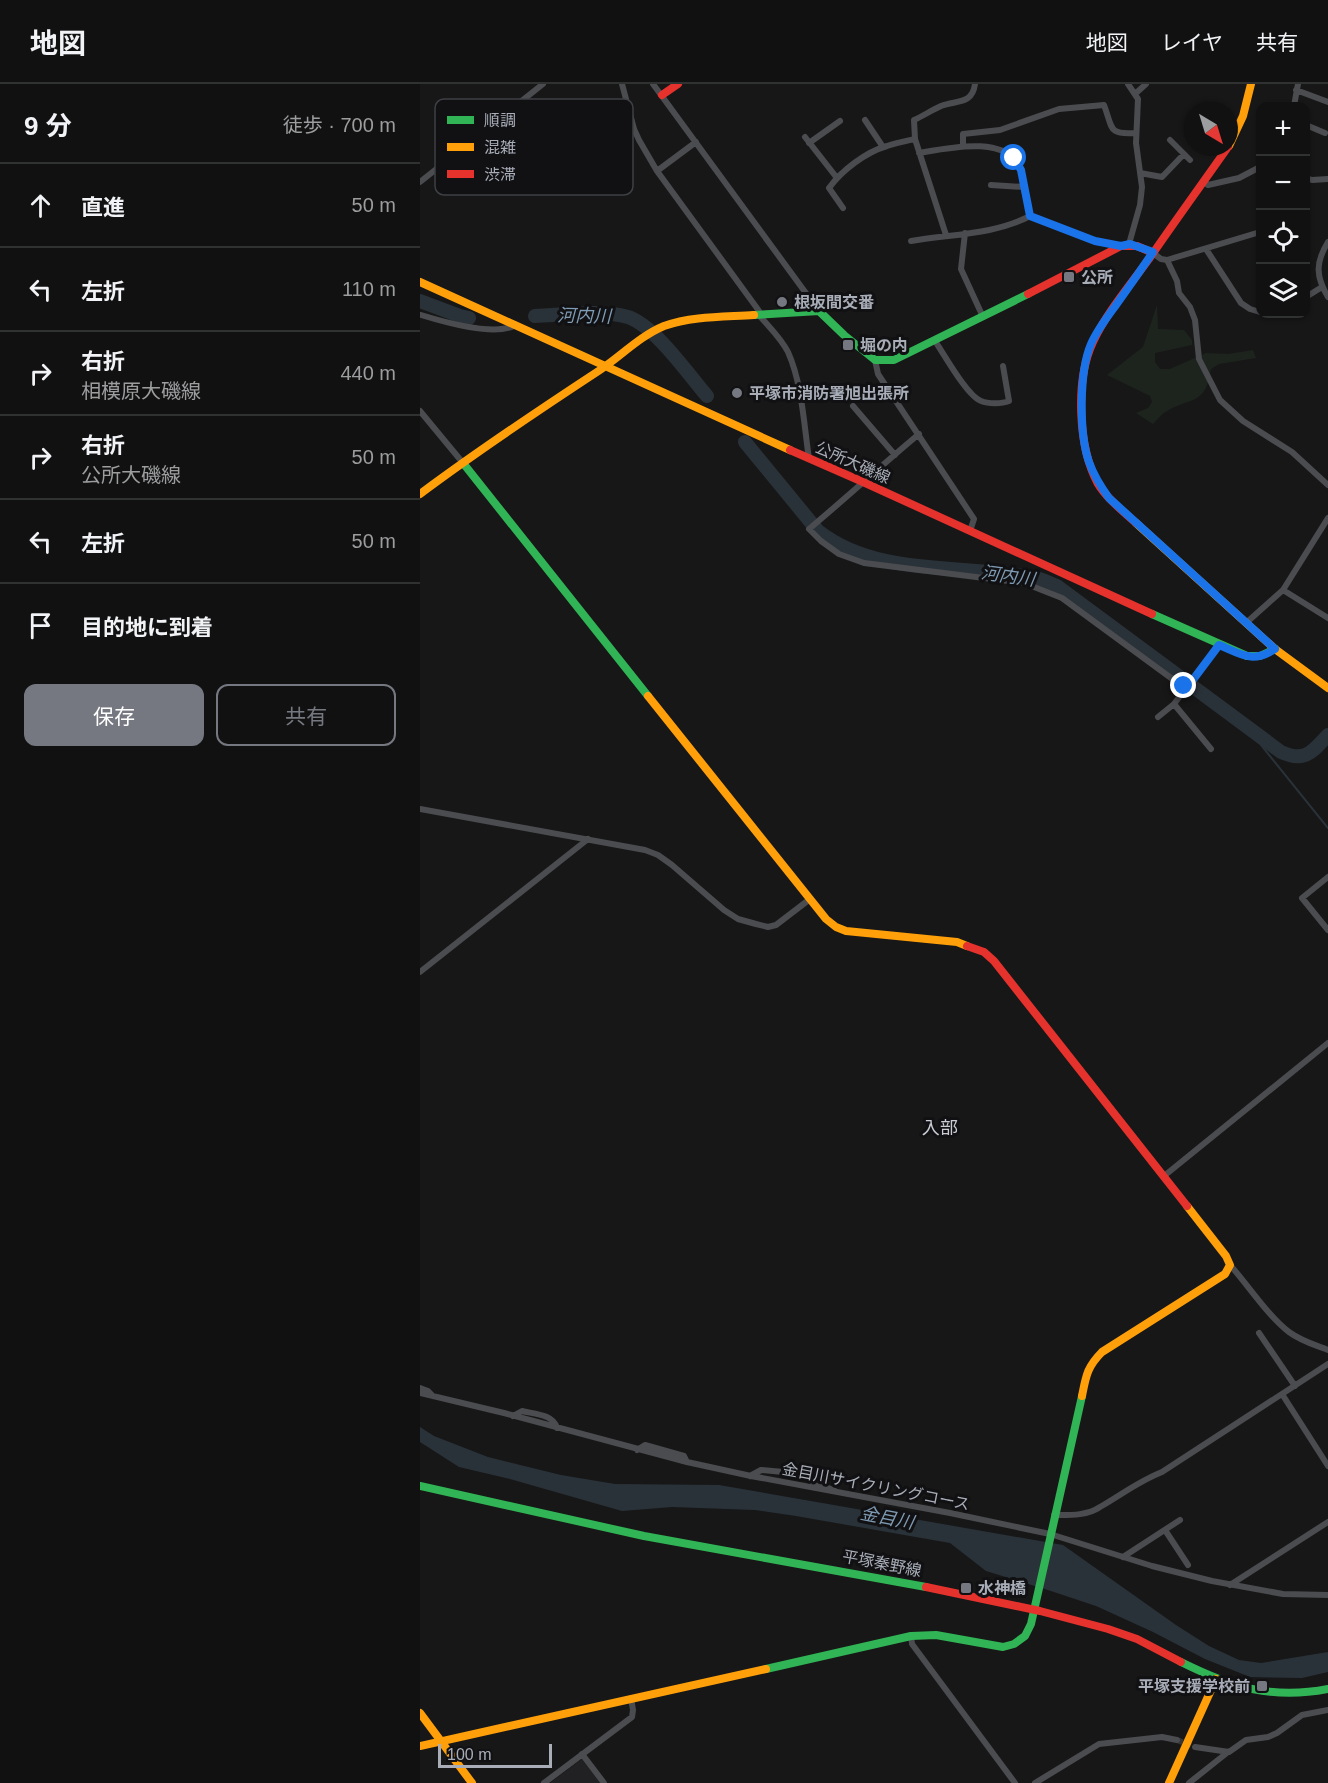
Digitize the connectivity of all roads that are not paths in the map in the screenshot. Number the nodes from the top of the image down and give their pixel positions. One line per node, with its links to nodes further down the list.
1 (543, 84): 12 (street)
2 (622, 84): 13 (street)
3 (653, 84): 11 (street)
4 (678, 84): 11 (street)
5 (975, 84): 23 (street)
6 (1128, 84): 10 (street)
7 (1146, 84): 10 (street)
8 (1251, 84): 19 (street)
9 (1297, 87): 14 (street); 15 (street)
10 (1135, 94): 21 (street)
11 (662, 95): 25 (street)
12 (524, 99)
13 (626, 99)
14 (1295, 102)
15 (1328, 102)
16 (865, 120): 27 (street)
17 (840, 121): 37 (street)
18 (633, 125): 35 (street)
19 (1238, 126)
20 (1310, 127): 22 (street)
21 (1136, 133): 26 (street); 36 (street)
22 (1325, 133)
23 (915, 139): 27 (street); 28 (street)
24 (1170, 140): 29 (street)
25 (696, 142): 35 (street); 59 (street)
26 (963, 146): 28 (street); 43 (street)
27 (883, 147): 37 (street)
28 (919, 153): 48 (street)
29 (1184, 154): 36 (street)
30 (1186, 156): 32 (street)
31 (1221, 156): 41 (street)
32 (1190, 160)
33 (1256, 169): 41 (street)
34 (435, 170): 40 (street)
35 (657, 171): 62 (street)
36 (1140, 173): 51 (street)
37 (837, 178): 44 (street)
38 (1310, 179): 39 (street)
39 (1328, 179)
40 (420, 182)
41 (1204, 182): 53 (street)
42 (991, 185): 43 (street)
43 (1024, 187): 45 (street)
44 (843, 208)
45 (1030, 216): 46 (street); 51 (street)
46 (965, 233): 48 (street); 63 (street)
47 (1256, 233): 52 (street)
48 (946, 235): 49 (street)
49 (911, 241)
50 (1328, 242): 56 (street)
51 (1125, 245): 53 (street); 63 (street)
52 (1206, 249): 54 (street); 60 (street)
53 (1153, 252): 54 (street); 82 (street)
54 (1167, 260): 76 (street)
55 (420, 282): 64 (street, 公所大磯線)
56 (1322, 287): 57 (street); 58 (street)
57 (1310, 294)
58 (1328, 297)
59 (819, 311): 62 (street); 66 (street)
60 (1256, 311)
61 (421, 315): 64 (street)
62 (760, 315): 67 (street); 73 (street)
63 (983, 316): 65 (street)
64 (516, 325): 67 (street, 公所大磯線)
65 (935, 341): 66 (street); 68 (street)
66 (875, 360): 71 (street)
67 (606, 366): 73 (street, 公所大磯線); 74 (street)
68 (1004, 366)
69 (853, 406): 72 (street)
70 (420, 411): 74 (street)
71 (919, 434): 72 (street); 79 (street)
72 (895, 454): 75 (street)
73 (809, 459): 75 (street, 公所大磯線)
74 (463, 463): 77 (street); 93 (street)
75 (863, 482): 79 (street, 公所大磯線); 85 (street)
76 (1328, 484)
77 (420, 494)
78 (1328, 518): 80 (street)
79 (970, 531): 83 (street, 公所大磯線)
80 (1283, 590): 81 (street); 82 (street)
81 (1328, 618)
82 (1246, 623): 84 (street)
83 (1219, 645): 84 (street, 公所大磯線); 85 (street)
84 (1275, 649): 86 (street)
85 (1188, 686): 87 (street)
86 (1328, 688)
87 (1174, 704): 88 (street); 89 (street)
88 (1158, 717)
89 (1211, 748)
90 (420, 809): 91 (street)
91 (588, 840): 93 (street); 95 (street)
92 (1328, 877): 94 (street)
93 (810, 899): 97 (street)
94 (1328, 930)
95 (420, 972)
96 (1328, 1043): 97 (street)
97 (1164, 1176): 98 (street)
98 (1230, 1265): 100 (street); 111 (street)
99 (1259, 1333): 102 (street)
100 (1328, 1350)
101 (1328, 1364): 102 (street)
102 (1295, 1386): 105 (street)
103 (420, 1388): 106 (street)
104 (420, 1394): 106 (street)
105 (1282, 1394): 107 (street); 111 (street)
106 (433, 1397): 108 (street, 金目川サイクリングコース)
107 (1328, 1466)
108 (750, 1476): 110 (street, 金目川サイクリングコース); 110 (street)
109 (420, 1486): 120 (street, 平塚秦野線)
110 (838, 1493): 115 (street, 金目川サイクリングコース)
111 (1054, 1515): 115 (street)
112 (1180, 1520): 114 (street)
113 (1328, 1522): 118 (street)
114 (1165, 1530): 116 (street); 117 (street)
115 (1050, 1534): 116 (street, 金目川サイクリングコース); 120 (street)
116 (1123, 1557): 118 (street, 金目川サイクリングコース)
117 (1188, 1565)
118 (1230, 1585): 119 (street, 金目川サイクリングコース)
119 (1328, 1595)
120 (1034, 1609): 121 (street); 122 (street, 平塚秦野線)
121 (911, 1636): 124 (street); 136 (street)
122 (1216, 1679): 123 (street, 平塚秦野線); 138 (street)
123 (1328, 1689)
124 (631, 1698): 128 (street); 132 (street)
125 (1328, 1710): 131 (street)
126 (420, 1713): 128 (street)
127 (1177, 1740): 137 (street)
128 (442, 1742): 129 (street); 133 (street)
129 (420, 1746)
130 (1195, 1747): 131 (street)
131 (1228, 1752): 139 (street)
132 (582, 1754): 134 (street); 135 (street)
133 (472, 1783)
134 (544, 1783)
135 (604, 1783)
136 (1015, 1783)
137 (1035, 1783)
138 (1169, 1783)
139 (1189, 1783)

